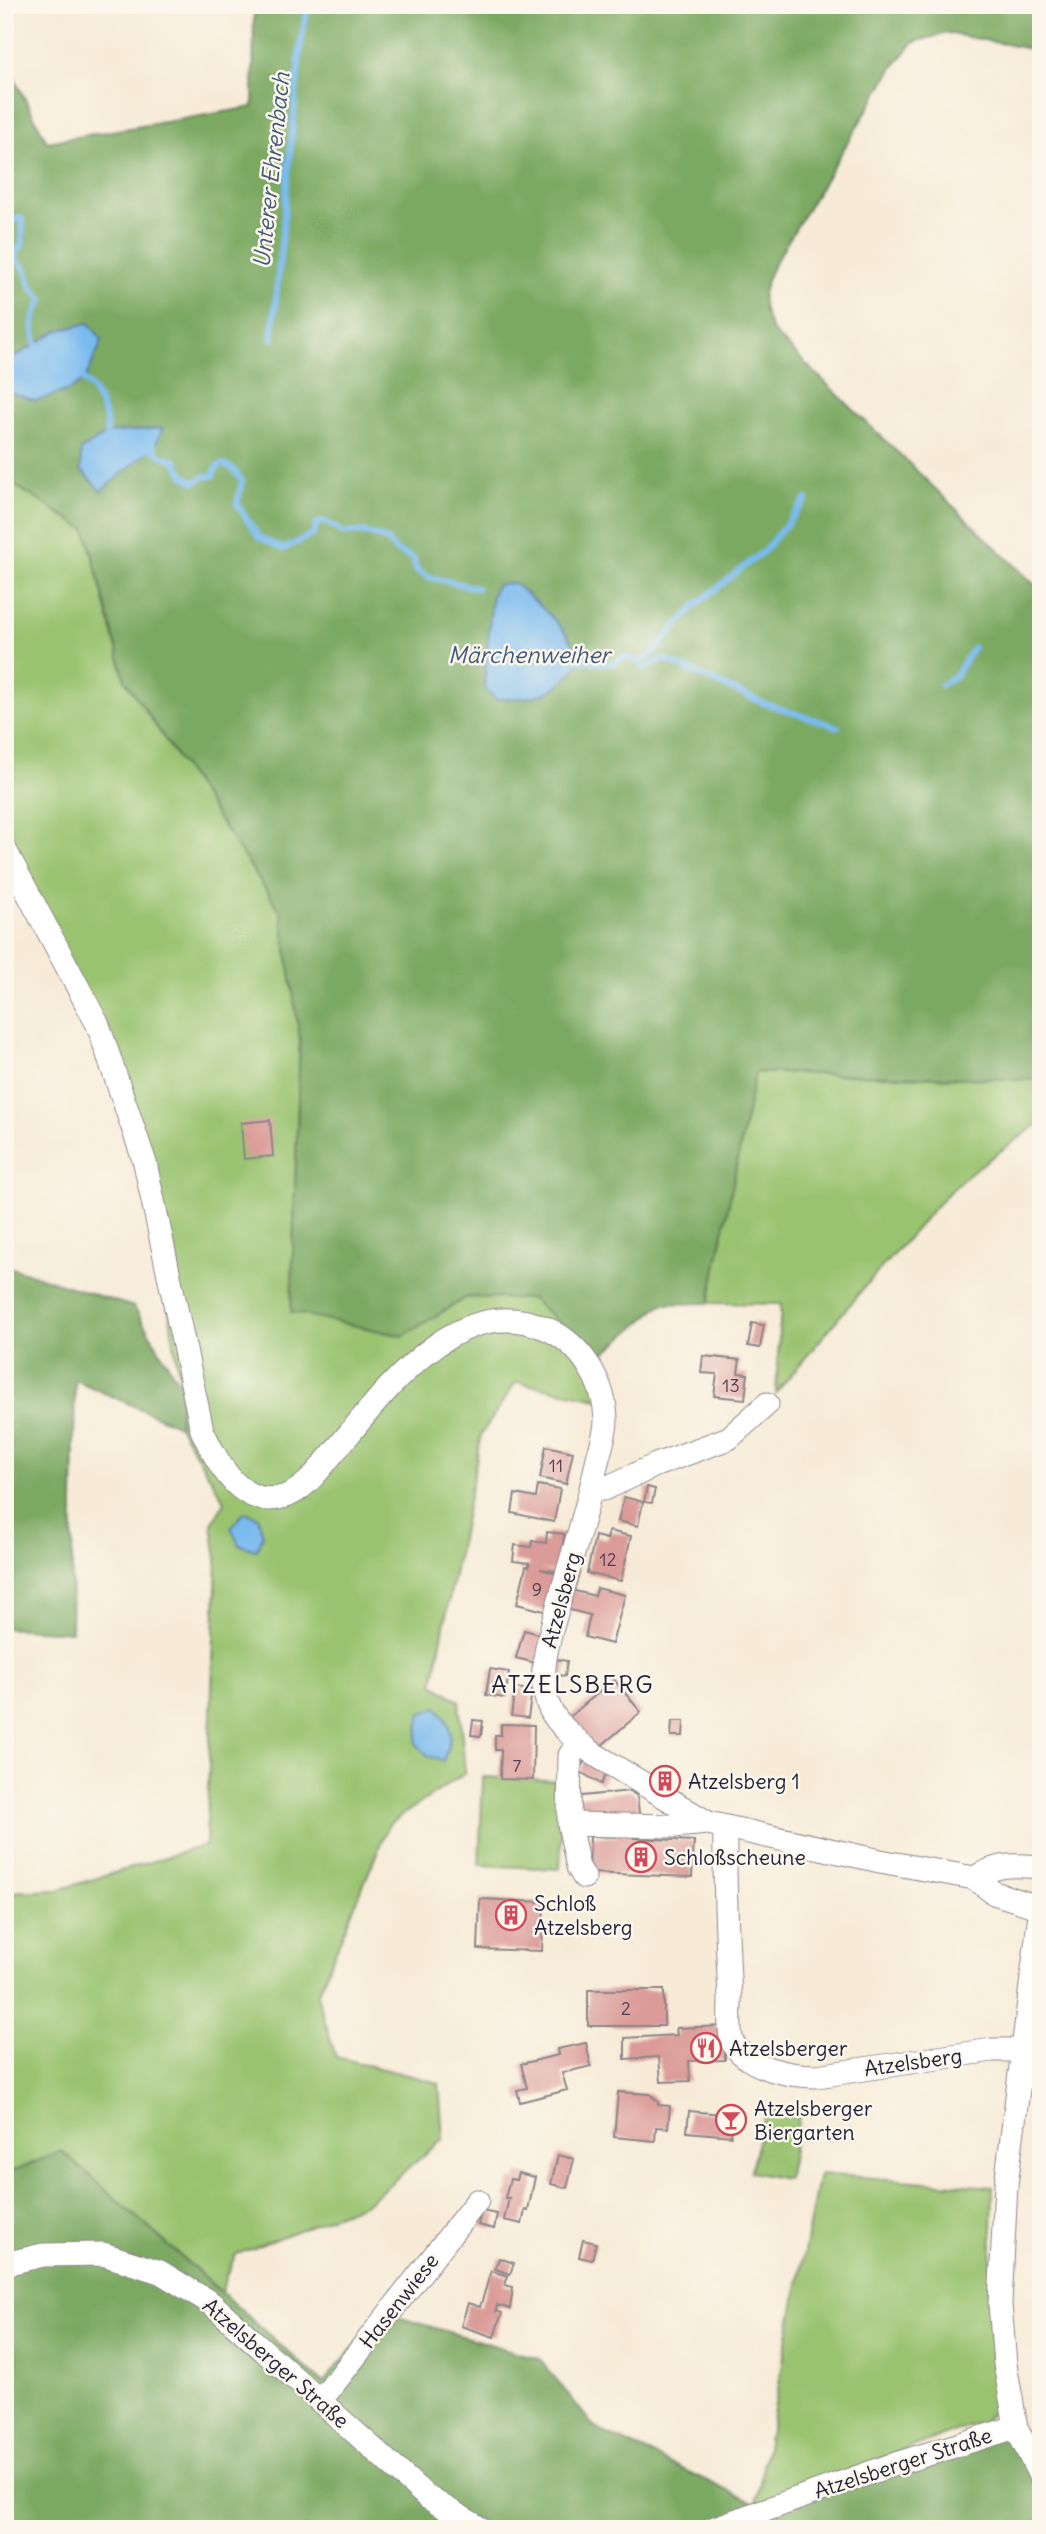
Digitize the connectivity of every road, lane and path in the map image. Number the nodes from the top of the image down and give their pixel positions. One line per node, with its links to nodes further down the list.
1 (5, 850): 3 (street, Atzelsberg)
2 (767, 1404): 3 (street)
3 (592, 1487): 4 (street, Atzelsberg)
4 (579, 1744): 5 (street); 6 (street, Atzelsberg)
5 (569, 1824): 6 (street); 8 (street)
6 (717, 1826): 9 (street, Atzelsberg); 11 (street, Atzelsberg)
7 (1041, 1867): 9 (street)
8 (584, 1877)
9 (974, 1878): 10 (street, Atzelsberg)
10 (1041, 1907): 11 (street)
11 (1024, 2050): 15 (street)
12 (477, 2202): 14 (street, Hasenwiese)
13 (5, 2264): 14 (street, Atzelsberger Straße)
14 (318, 2398): 17 (street, Atzelsberger Straße)
15 (1016, 2427): 16 (street); 18 (street, Atzelsberger Straße)
16 (1041, 2478)
17 (481, 2529)
18 (712, 2529)

